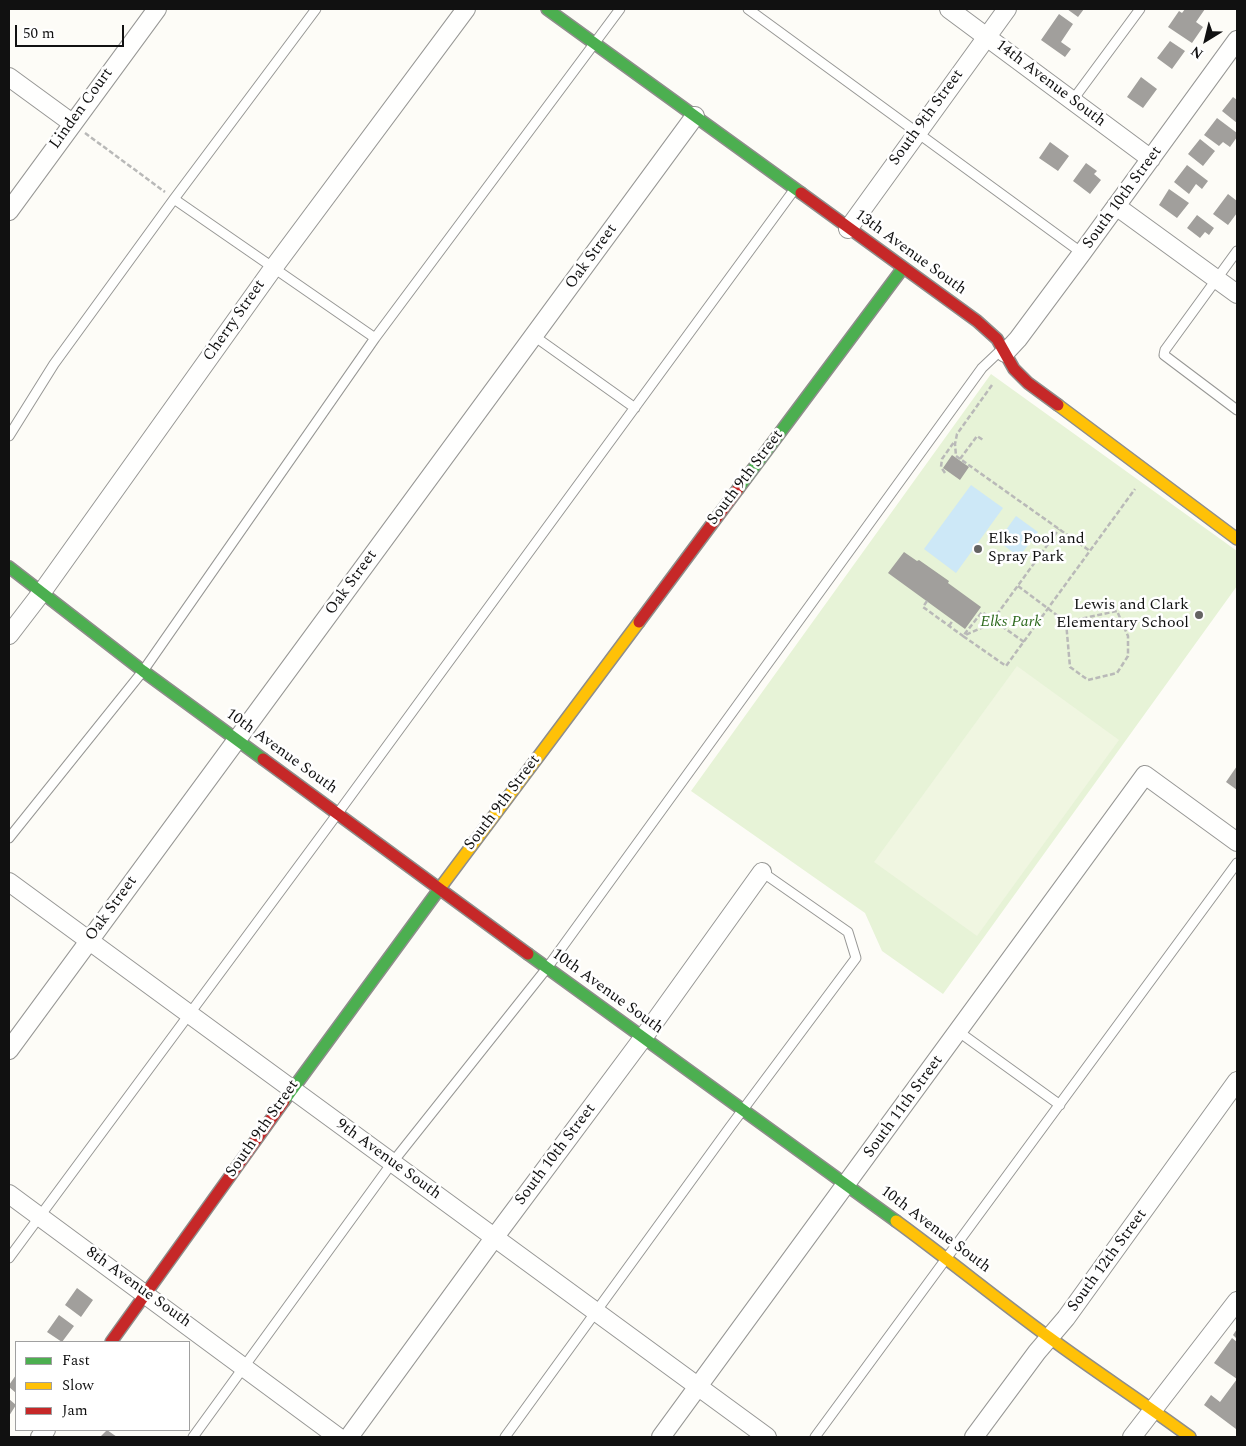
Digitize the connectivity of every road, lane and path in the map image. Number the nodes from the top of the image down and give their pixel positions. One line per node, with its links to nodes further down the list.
1 (157, 9): 16 (street, Linden Court)
2 (316, 9): 20 (lane)
3 (466, 9): 26 (street, Cherry Street)
4 (547, 9): 12 (street, 13th Avenue South)
5 (620, 9): 12 (lane)
6 (748, 9): 17 (lane)
7 (949, 9): 10 (street, 14th Avenue South)
8 (1007, 9): 10 (street, South 9th Street)
9 (1140, 9): 14 (lane)
10 (987, 36): 14 (street, 14th Avenue South); 17 (street, South 9th Street)
11 (1237, 40): 18 (street, South 10th Street)
12 (595, 43): 15 (street, 13th Avenue South); 31 (lane)
13 (9, 76): 16 (street)
14 (1072, 101): 18 (street, 14th Avenue South)
15 (695, 116): 19 (street, 13th Avenue South); 30 (street, Oak Street)
16 (72, 123): 20 (path); 22 (street, Linden Court)
17 (918, 132): 23 (street, South 9th Street); 25 (lane)
18 (1151, 159): 21 (street, South 10th Street)
19 (794, 190): 23 (street, 13th Avenue South); 34 (lane)
20 (174, 199): 26 (lane); 36 (lane)
21 (1116, 206): 25 (street, South 10th Street); 28 (street)
22 (9, 211)
23 (848, 228): 27 (street, 13th Avenue South)
24 (1237, 250): 28 (lane)
25 (1082, 253): 32 (street, South 10th Street)
26 (274, 267): 31 (lane); 47 (street, Cherry Street)
27 (903, 268): 32 (street, 13th Avenue South); 65 (street, South 9th Street)
28 (1217, 279): 29 (street); 35 (lane)
29 (1237, 294)
30 (534, 336): 34 (lane); 58 (street, Oak Street)
31 (375, 338): 57 (lane)
32 (1004, 351): 43 (street, 13th Avenue South); 67 (lane)
33 (992, 385): 38 (path)
34 (635, 408): 59 (lane)
35 (1237, 410)
36 (9, 436)
37 (983, 440): 39 (path)
38 (955, 441): 39 (path); 40 (path)
39 (960, 459): 42 (path)
40 (946, 474)
41 (1135, 489): 44 (path)
42 (1059, 529): 44 (path); 46 (path)
43 (1237, 539)
44 (1090, 551): 49 (path)
45 (9, 567): 47 (street, 10th Avenue South)
46 (1018, 586): 49 (path); 51 (path)
47 (42, 592): 54 (street, Cherry Street); 57 (street, 10th Avenue South)
48 (927, 601): 53 (path)
49 (1048, 609): 52 (path); 56 (path)
50 (952, 620): 53 (path)
51 (993, 620): 55 (path); 55 (path); 56 (path)
52 (1066, 622): 52 (path)
53 (948, 626): 55 (path)
54 (9, 635)
55 (963, 636): 56 (path)
56 (1024, 642)
57 (144, 671): 58 (street, 10th Avenue South); 60 (lane)
58 (236, 740): 59 (street, 10th Avenue South); 66 (street, Oak Street)
59 (338, 813): 65 (street, 10th Avenue South); 68 (lane)
60 (9, 838)
61 (1237, 842): 69 (street, South 11th Street)
62 (1237, 863): 74 (lane)
63 (762, 872): 70 (street, South 10th Street); 75 (lane)
64 (9, 882): 66 (street, 9th Avenue South)
65 (440, 888): 67 (street, 10th Avenue South); 73 (street, South 9th Street)
66 (88, 941): 68 (street, 9th Avenue South); 71 (street, Oak Street)
67 (547, 968): 70 (street, 10th Avenue South); 76 (lane)
68 (189, 1015): 73 (street, 9th Avenue South); 79 (lane)
69 (958, 1032): 74 (lane); 77 (street, South 11th Street)
70 (643, 1038): 75 (street, 10th Avenue South); 80 (street, South 10th Street)
71 (9, 1050)
72 (1237, 1081): 86 (street, South 12th Street)
73 (292, 1089): 76 (street, 9th Avenue South); 83 (street, South 9th Street)
74 (1060, 1105): 82 (lane)
75 (743, 1110): 77 (street, 10th Avenue South); 85 (lane)
76 (392, 1163): 80 (street, 9th Avenue South); 88 (lane)
77 (847, 1185): 82 (street, 10th Avenue South); 89 (street, South 11th Street)
78 (9, 1194): 79 (street, 8th Avenue South)
79 (39, 1216): 81 (lane); 83 (street, 8th Avenue South)
80 (494, 1238): 85 (street, 9th Avenue South); 94 (street, South 10th Street)
81 (9, 1258)
82 (947, 1258): 86 (street, 10th Avenue South); 98 (lane)
83 (146, 1294): 87 (street, South 9th Street); 88 (street, 8th Avenue South)
84 (1237, 1301): 90 (street)
85 (595, 1312): 89 (street, 9th Avenue South); 95 (lane)
86 (1050, 1338): 90 (street, 10th Avenue South); 99 (street, South 12th Street)
87 (111, 1341)
88 (244, 1367): 92 (lane); 93 (street, 8th Avenue South)
89 (698, 1387): 96 (street, South 11th Street); 97 (street, 9th Avenue South)
90 (1153, 1409): 91 (street, 10th Avenue South); 100 (street)
91 (1177, 1433): 101 (street, 10th Avenue South)
92 (193, 1437)
93 (338, 1437)
94 (349, 1437)
95 (505, 1437)
96 (661, 1437)
97 (767, 1437)
98 (815, 1437)
99 (974, 1437)
100 (1132, 1437)
101 (1190, 1437)

